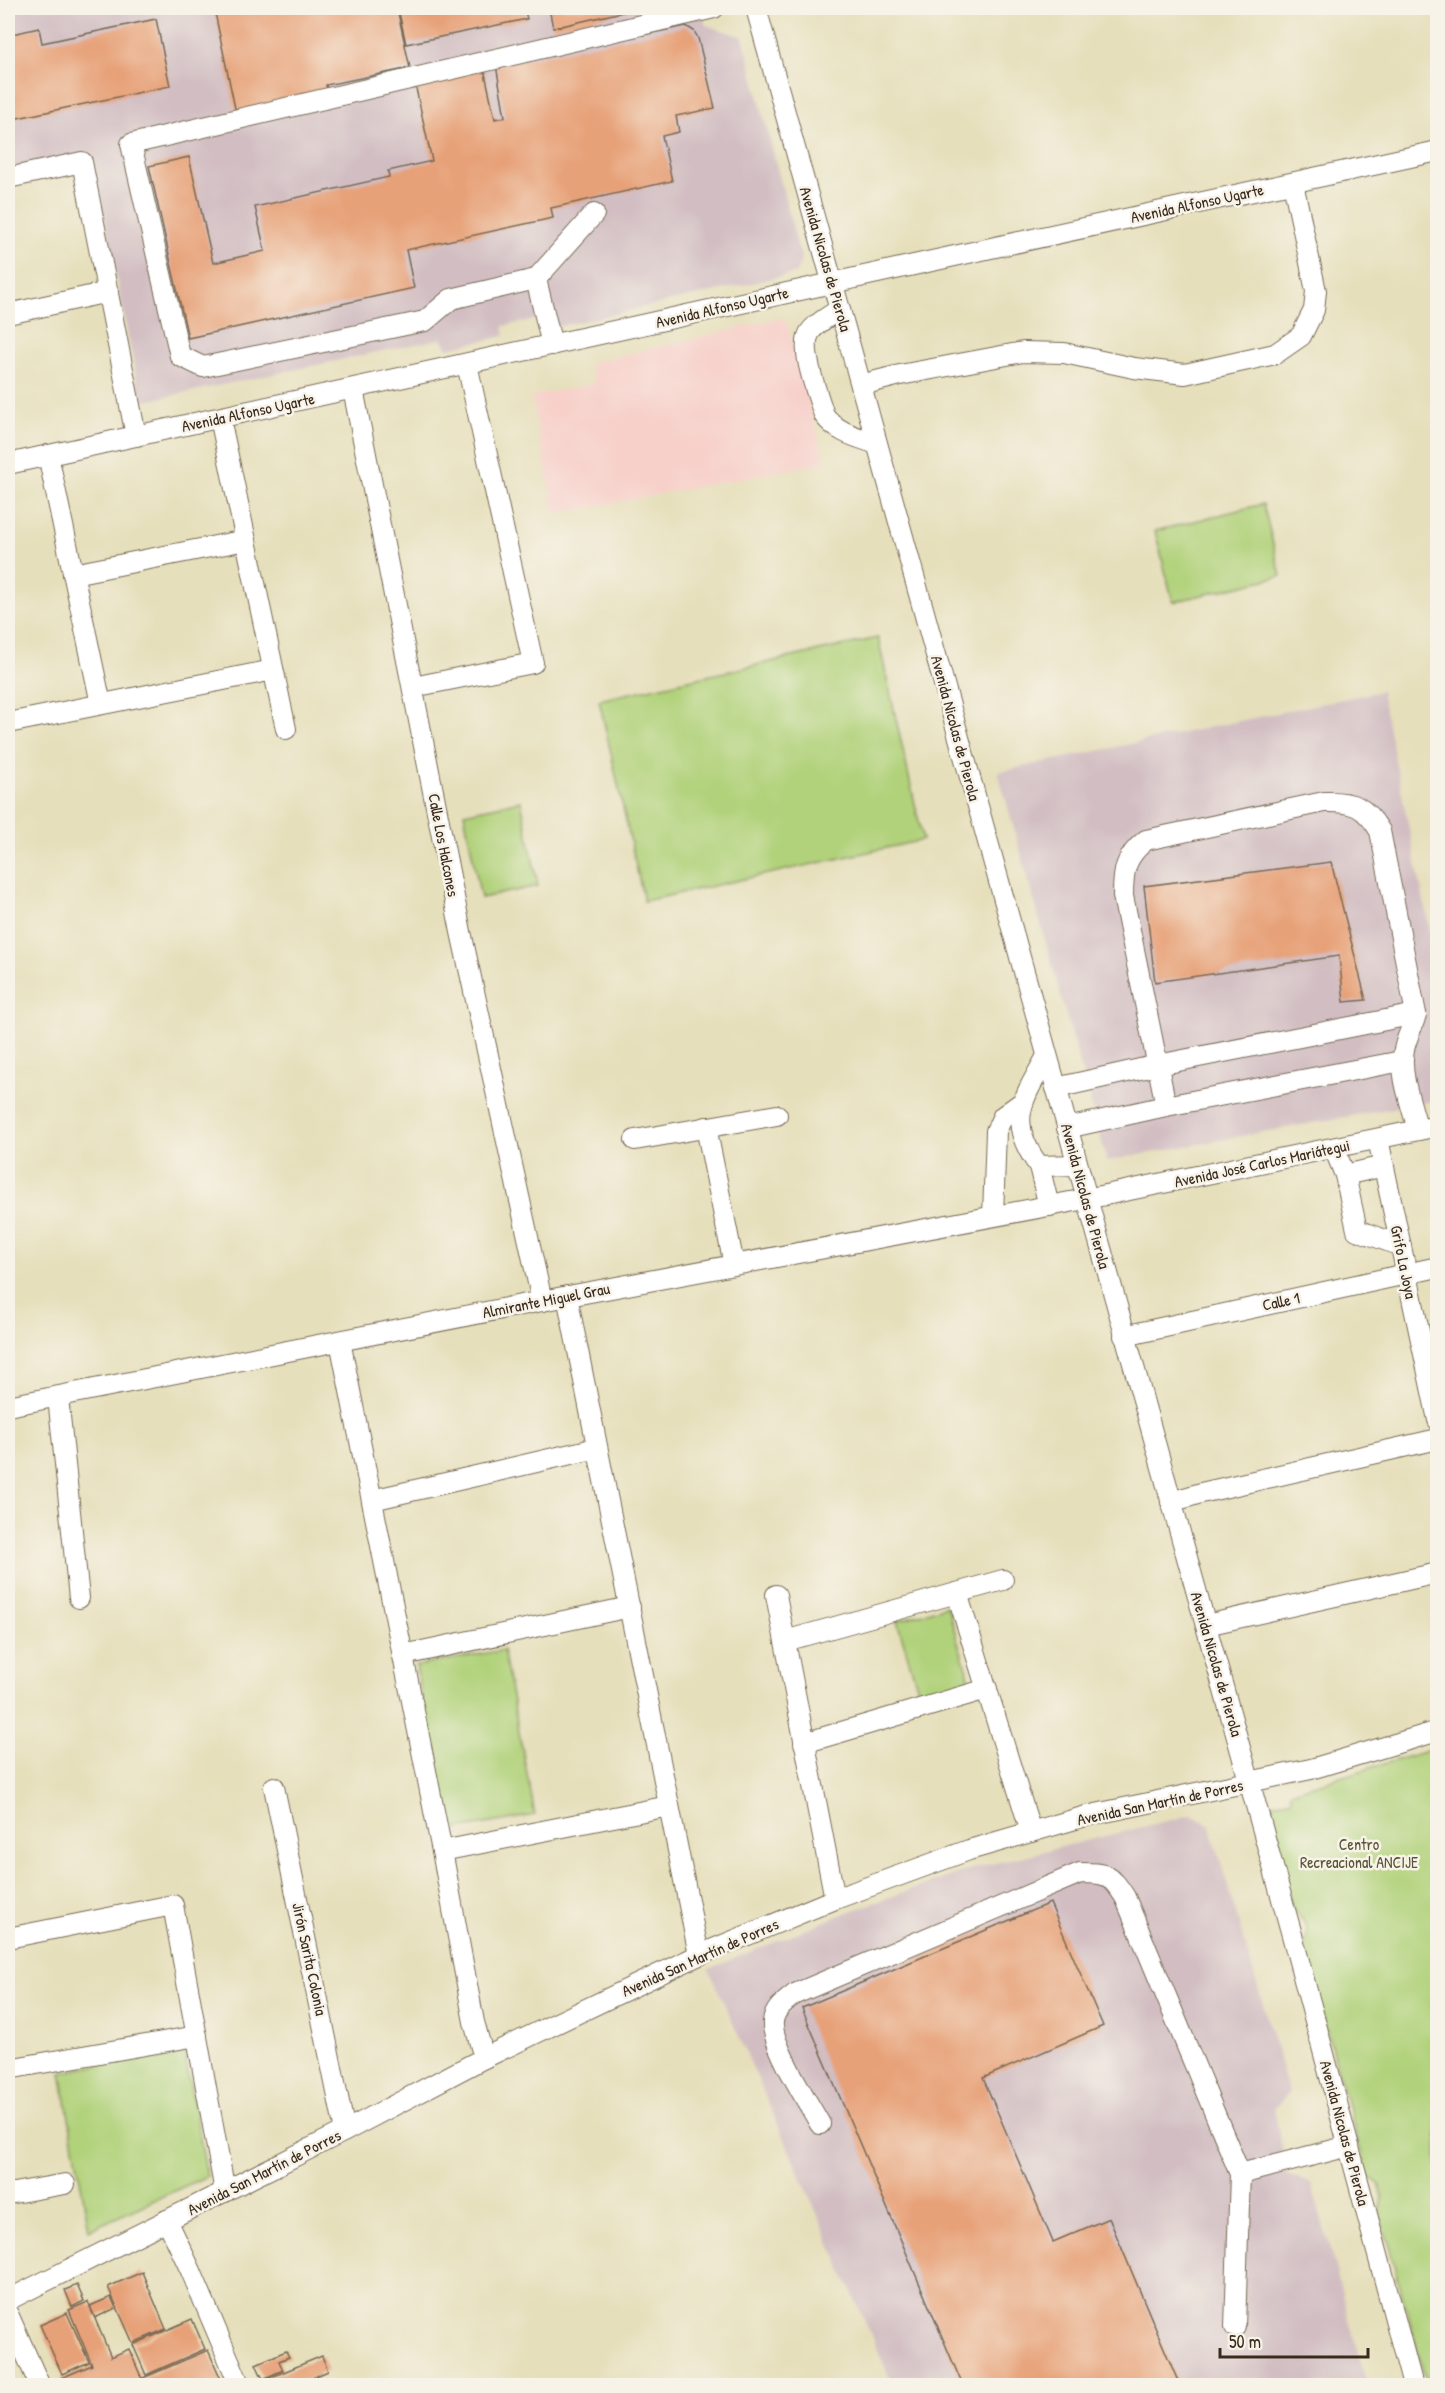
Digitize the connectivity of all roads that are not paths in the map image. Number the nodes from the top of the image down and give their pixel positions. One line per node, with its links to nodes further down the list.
1 (714, 8): 3 (street)
2 (756, 8): 9 (street, Avenida Nicolas de Pierola)
3 (669, 13): 8 (street)
4 (1437, 151): 6 (street, Avenida Alfonso Ugarte)
5 (8, 178): 10 (street)
6 (1293, 183): 9 (street, Avenida Alfonso Ugarte); 15 (street)
7 (594, 214): 8 (street)
8 (536, 279): 13 (street)
9 (833, 282): 11 (street, Avenida Nicolas de Pierola); 13 (street, Avenida Alfonso Ugarte)
10 (108, 292): 12 (street); 18 (street)
11 (840, 309): 15 (street, Avenida Nicolas de Pierola); 19 (street)
12 (8, 314)
13 (552, 345): 14 (street, Avenida Alfonso Ugarte)
14 (467, 364): 16 (street, Avenida Alfonso Ugarte); 25 (street)
15 (861, 385): 19 (street, Avenida Nicolas de Pierola)
16 (353, 389): 17 (street, Avenida Alfonso Ugarte); 25 (street, Calle Los Halcones)
17 (220, 418): 18 (street, Avenida Alfonso Ugarte); 22 (street)
18 (136, 436): 20 (street, Avenida Alfonso Ugarte)
19 (877, 444): 30 (street, Avenida Nicolas de Pierola)
20 (48, 455): 21 (street, Avenida Alfonso Ugarte); 23 (street)
21 (8, 464)
22 (246, 540): 23 (street); 24 (street)
23 (73, 573): 26 (street)
24 (273, 670): 26 (street); 28 (street)
25 (413, 687): 56 (street, Calle Los Halcones)
26 (101, 704): 27 (street)
27 (8, 723)
28 (286, 729)
29 (1416, 1014): 31 (street); 32 (street); 32 (street)
30 (1047, 1056): 33 (street, Avenida Nicolas de Pierola); 34 (street)
31 (1402, 1061): 35 (street); 40 (street)
32 (1158, 1065): 33 (street); 35 (street)
33 (1056, 1088): 39 (street, Avenida Nicolas de Pierola)
34 (1021, 1102): 45 (street); 50 (street)
35 (1166, 1106): 39 (street)
36 (777, 1115): 38 (street)
37 (1437, 1126): 40 (street, Avenida José Carlos Mariátegui)
38 (706, 1127): 42 (street); 52 (street)
39 (1067, 1128): 44 (street, Avenida Nicolas de Pierola)
40 (1418, 1130): 41 (street, Avenida José Carlos Mariátegui)
41 (1378, 1139): 43 (street, Avenida José Carlos Mariátegui); 46 (street, Grifo La Joya)
42 (635, 1140)
43 (1334, 1148): 47 (street); 48 (street, Avenida José Carlos Mariátegui)
44 (1077, 1165): 45 (street); 48 (street, Avenida Nicolas de Pierola)
45 (1039, 1166): 49 (street)
46 (1384, 1166): 47 (street); 51 (street, Grifo La Joya)
47 (1345, 1175): 51 (street)
48 (1086, 1199): 49 (street, Almirante Miguel Grau); 57 (street, Avenida Nicolas de Pierola)
49 (1049, 1206): 50 (street, Almirante Miguel Grau)
50 (993, 1216): 52 (street, Almirante Miguel Grau)
51 (1401, 1246): 54 (street, Grifo La Joya)
52 (734, 1265): 55 (street, Almirante Miguel Grau)
53 (1437, 1267): 54 (street, Calle 1)
54 (1406, 1274): 57 (street, Calle 1); 61 (street, Grifo La Joya)
55 (567, 1296): 56 (street, Almirante Miguel Grau); 63 (street)
56 (542, 1301): 58 (street, Almirante Miguel Grau)
57 (1124, 1336): 65 (street, Avenida Nicolas de Pierola)
58 (340, 1341): 59 (street, Almirante Miguel Grau); 64 (street)
59 (58, 1397): 60 (street, Almirante Miguel Grau); 70 (street)
60 (8, 1406)
61 (1437, 1420)
62 (1437, 1439): 65 (street)
63 (597, 1448): 64 (street); 71 (street)
64 (372, 1500): 74 (street)
65 (1171, 1502): 72 (street, Avenida Nicolas de Pierola)
66 (1437, 1573): 72 (street)
67 (1003, 1580): 68 (street)
68 (957, 1593): 73 (street); 75 (street)
69 (776, 1595): 73 (street)
70 (79, 1598)
71 (630, 1607): 74 (street); 80 (street)
72 (1206, 1625): 78 (street, Avenida Nicolas de Pierola)
73 (785, 1641): 77 (street)
74 (403, 1655): 82 (street)
75 (987, 1689): 77 (street); 81 (street)
76 (1437, 1731): 78 (street, Avenida San Martín de Porres)
77 (804, 1743): 83 (street)
78 (1250, 1784): 81 (street, Avenida San Martín de Porres); 91 (street, Avenida Nicolas de Pierola)
79 (274, 1787): 90 (street, Jirón Sarita Colonia)
80 (669, 1806): 82 (street); 85 (street)
81 (1031, 1832): 83 (street, Avenida San Martín de Porres)
82 (442, 1851): 87 (street)
83 (835, 1899): 85 (street, Avenida San Martín de Porres)
84 (8, 1938): 86 (street)
85 (699, 1955): 87 (street, Avenida San Martín de Porres)
86 (197, 2036): 88 (street); 94 (street)
87 (484, 2058): 90 (street, Avenida San Martín de Porres)
88 (8, 2069)
89 (820, 2124): 92 (street)
90 (345, 2131): 94 (street, Avenida San Martín de Porres)
91 (1349, 2146): 92 (street); 102 (street, Avenida Nicolas de Pierola)
92 (1240, 2174): 99 (street)
93 (65, 2184): 95 (street)
94 (225, 2192): 96 (street, Avenida San Martín de Porres)
95 (8, 2194)
96 (167, 2220): 97 (street, Avenida San Martín de Porres); 101 (street)
97 (8, 2300)
98 (8, 2314): 100 (street)
99 (1236, 2326)
100 (40, 2385)
101 (240, 2385)
102 (1413, 2385)

